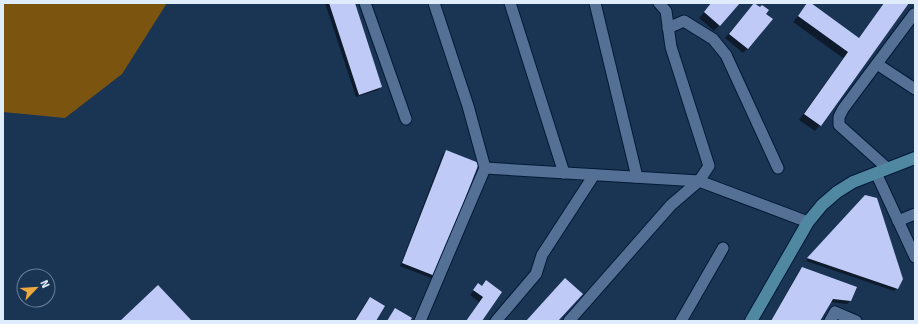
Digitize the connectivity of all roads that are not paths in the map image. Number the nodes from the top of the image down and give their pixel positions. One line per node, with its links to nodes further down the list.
1 (365, 3): 10 (street)
2 (434, 3): 12 (street)
3 (510, 3): 15 (street)
4 (595, 3): 17 (street)
5 (659, 3): 7 (street)
6 (914, 14): 8 (street)
7 (668, 28): 13 (street); 18 (street)
8 (877, 64): 9 (street); 14 (street)
9 (915, 89)
10 (406, 119)
11 (915, 158): 14 (street)
12 (485, 168): 15 (street); 24 (street)
13 (778, 168)
14 (881, 170): 20 (street); 21 (street)
15 (564, 173): 16 (street)
16 (594, 175): 17 (street); 25 (street)
17 (637, 177): 18 (street)
18 (699, 181): 21 (street); 26 (street)
19 (915, 214): 20 (street)
20 (898, 221): 23 (street)
21 (808, 222): 28 (street)
22 (723, 248): 27 (street)
23 (915, 257)
24 (420, 321)
25 (496, 321)
26 (568, 321)
27 (681, 321)
28 (751, 321)
29 (830, 321): 30 (street)
30 (856, 321)

